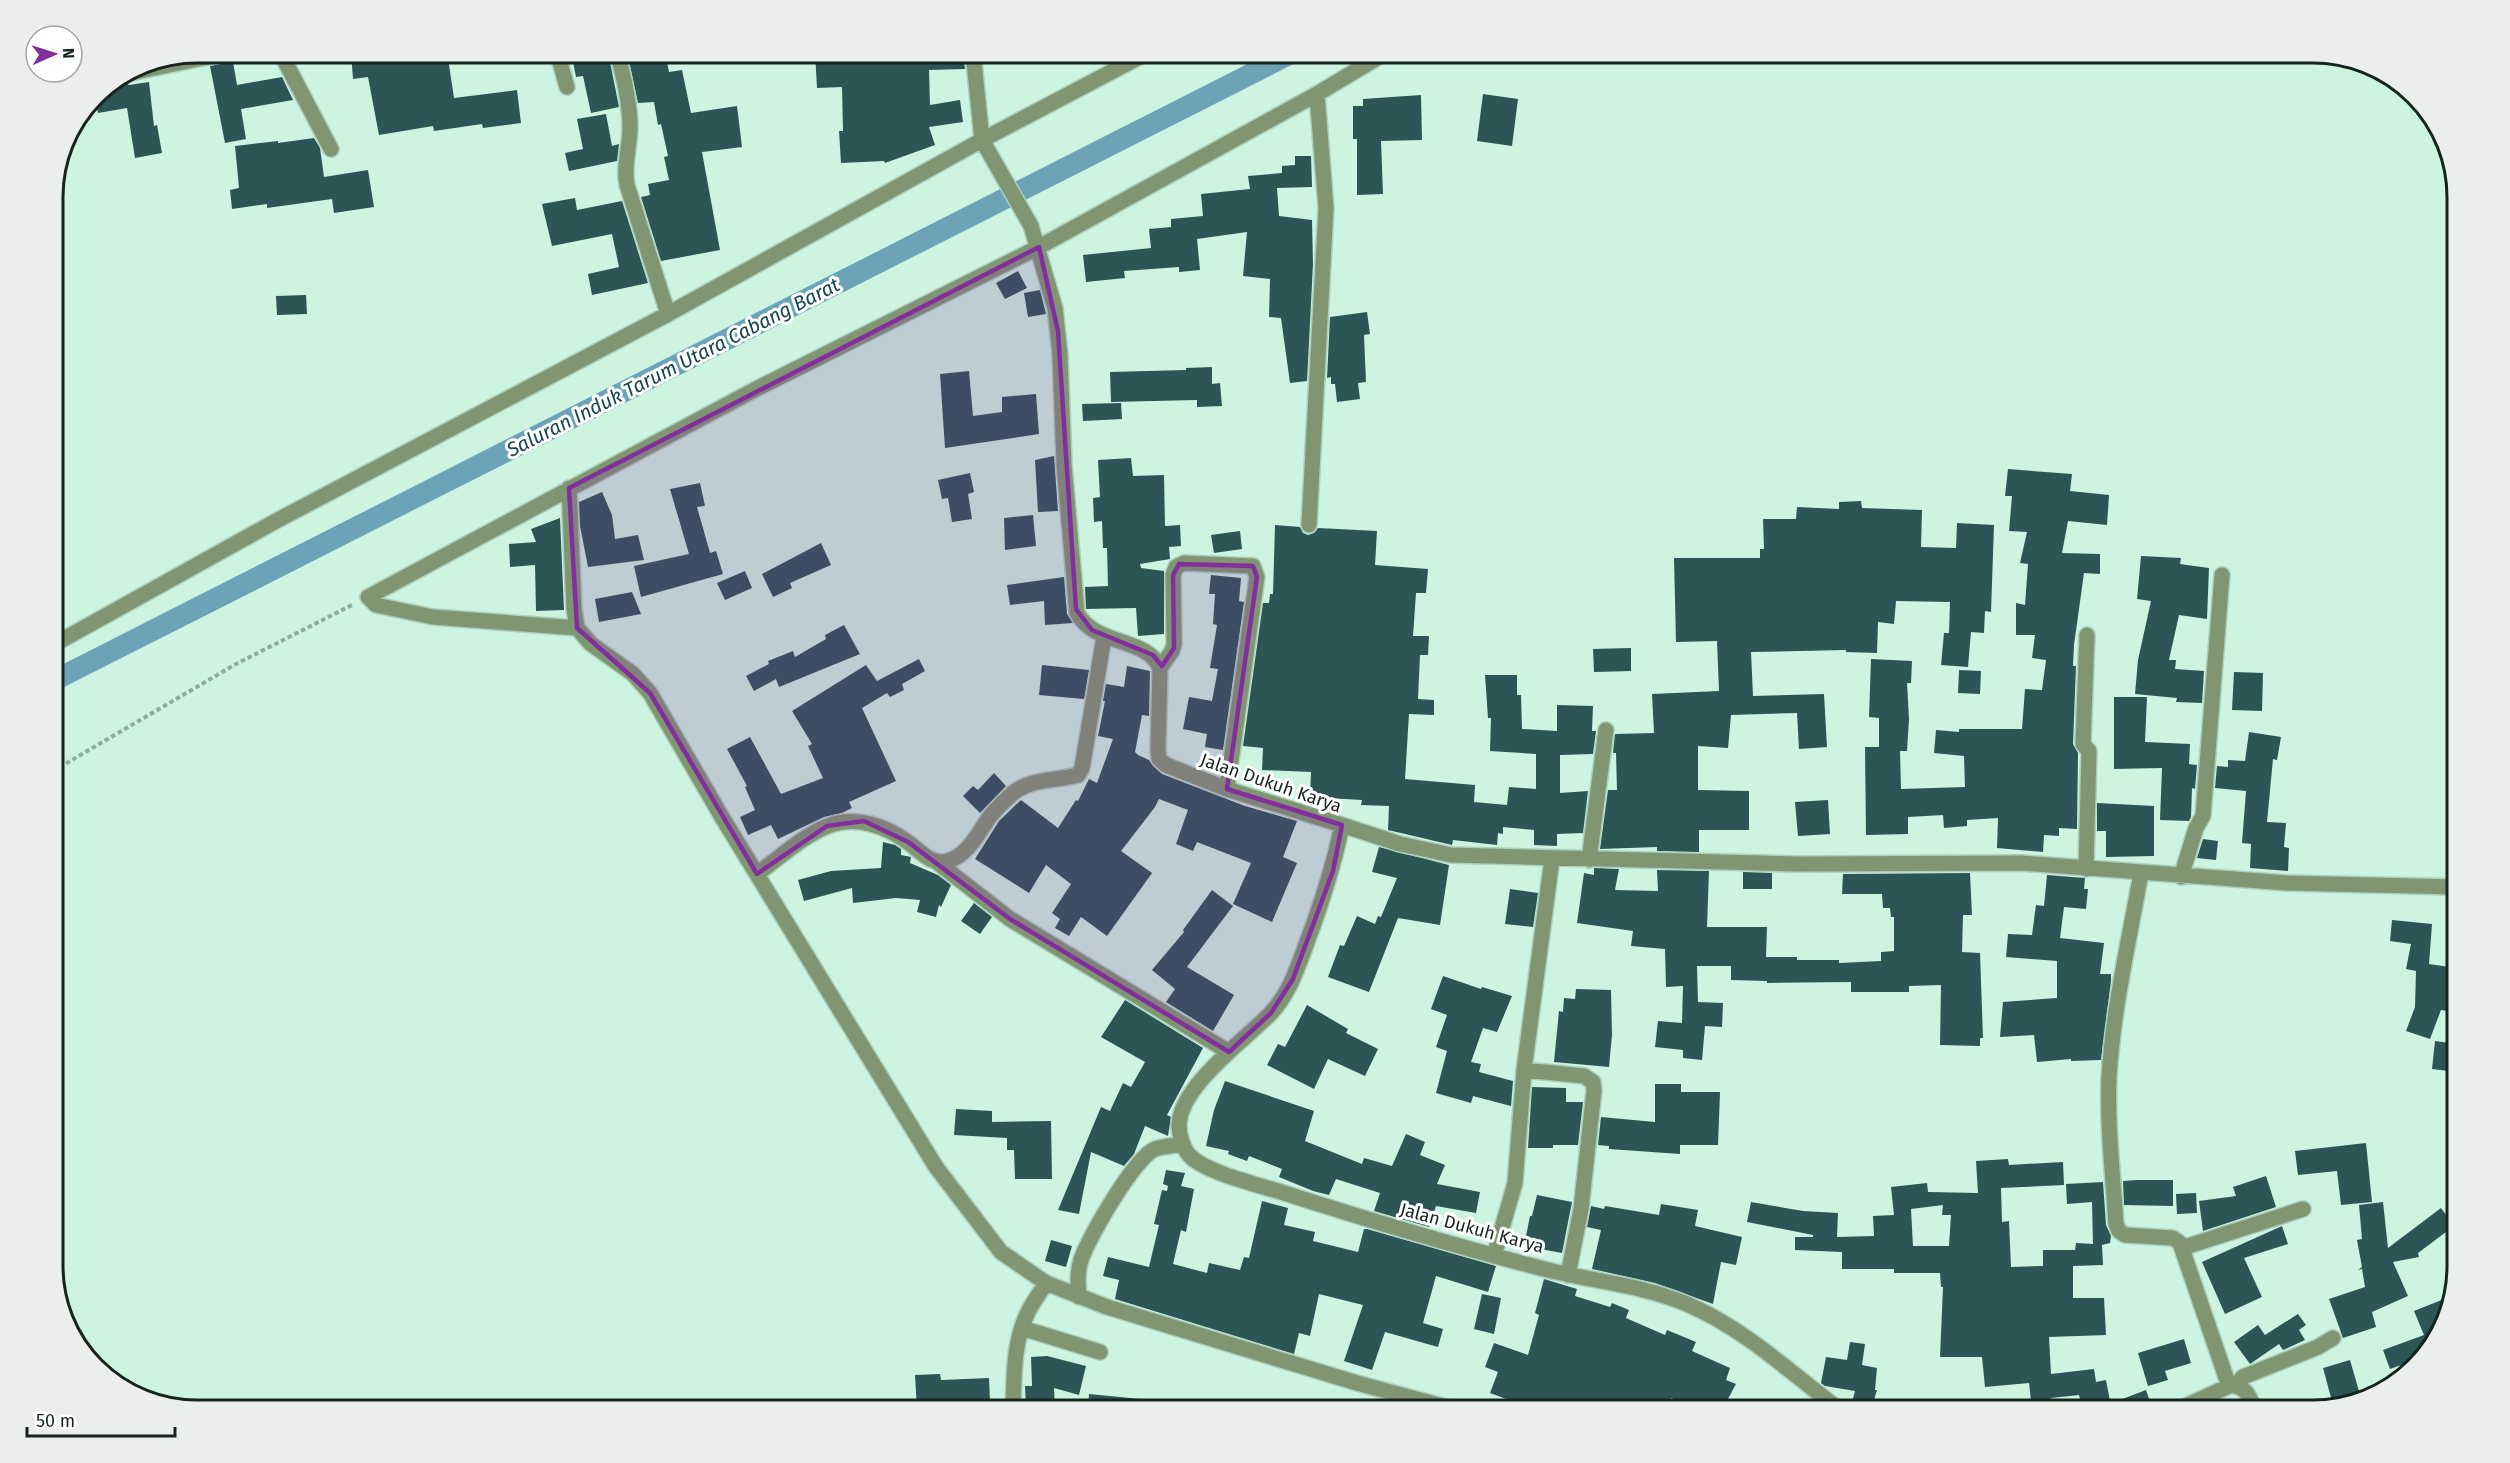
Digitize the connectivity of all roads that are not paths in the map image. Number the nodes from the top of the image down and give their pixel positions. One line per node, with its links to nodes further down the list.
1 (286, 63): 10 (street)
2 (560, 63): 7 (street)
3 (620, 63): 12 (street)
4 (974, 63): 9 (street)
5 (1128, 63): 9 (street)
6 (1369, 63): 8 (street)
7 (567, 87)
8 (1317, 94): 11 (street); 14 (street)
9 (982, 140): 11 (street); 12 (street)
10 (331, 149)
11 (1039, 247): 13 (street); 18 (street)
12 (668, 314): 19 (street)
13 (569, 488): 16 (street); 16 (street)
14 (1309, 525)
15 (2222, 575): 30 (street)
16 (577, 628): 29 (street)
17 (2087, 635): 27 (street)
18 (1104, 637): 20 (street); 26 (street)
19 (63, 639)
20 (1160, 668): 22 (street, Jalan Dukuh Karya); 22 (street)
21 (1606, 730): 25 (street)
22 (1227, 789): 23 (street, Jalan Dukuh Karya)
23 (1342, 825): 24 (street); 32 (street, Jalan Dukuh Karya)
24 (1552, 859): 25 (street); 33 (street)
25 (1588, 860): 27 (street)
26 (938, 863): 29 (street); 32 (street)
27 (2086, 869): 28 (street)
28 (2141, 873): 30 (street); 36 (street)
29 (757, 874): 39 (street)
30 (2181, 877): 31 (street)
31 (2447, 887)
32 (1229, 1052): 34 (street, Jalan Dukuh Karya)
33 (1524, 1070): 37 (street); 38 (street)
34 (1183, 1144): 37 (street, Jalan Dukuh Karya); 40 (street)
35 (2303, 1209): 36 (street)
36 (2182, 1248): 44 (street)
37 (1494, 1256): 38 (street, Jalan Dukuh Karya)
38 (1568, 1275): 47 (street, Jalan Dukuh Karya)
39 (1046, 1283): 40 (street); 41 (street)
40 (1079, 1297): 46 (street)
41 (1022, 1328): 43 (street); 45 (street)
42 (2333, 1338): 44 (street)
43 (1100, 1352)
44 (2232, 1385): 48 (street); 49 (street)
45 (1013, 1400)
46 (1421, 1400)
47 (1828, 1400)
48 (2199, 1400)
49 (2250, 1400)

